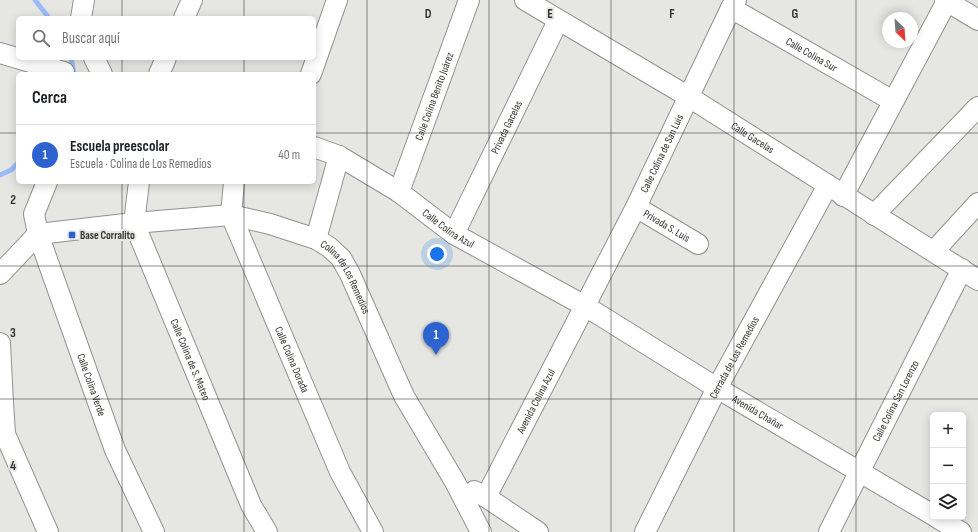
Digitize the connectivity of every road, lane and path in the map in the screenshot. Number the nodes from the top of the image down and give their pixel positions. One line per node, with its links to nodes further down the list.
1 (84, 0): 8 (street)
2 (192, 0): 9 (street)
3 (337, 0): 20 (street)
4 (469, 0): 30 (street, Calle Colina Benito Juárez)
5 (525, 0): 11 (street, Calle Gacelas)
6 (946, 1): 10 (street); 22 (street, Cerrada de Los Remedios)
7 (733, 4): 21 (street, Calle Colina de San Luis); 22 (street, Calle Colina Sur)
8 (81, 16)
9 (185, 16)
10 (978, 20)
11 (558, 21): 21 (street, Calle Gacelas); 37 (street, Privada Gacelas)
12 (0, 53): 13 (street)
13 (16, 58)
14 (24, 60): 17 (street)
15 (95, 60): 18 (street)
16 (165, 60): 19 (street)
17 (64, 72)
18 (101, 72)
19 (160, 72)
20 (313, 72)
21 (689, 97): 29 (street, Calle Gacelas); 32 (street, Calle Colina de San Luis)
22 (893, 101): 29 (street, Cerrada de Los Remedios)
23 (978, 106): 34 (street)
24 (316, 148): 25 (street, Calle Colina Azul)
25 (339, 156): 30 (street, Calle Colina Azul); 38 (street)
26 (47, 184): 36 (street, Calle Colina Verde)
27 (139, 184): 35 (street, Calle Colina de S. Mateo)
28 (234, 184): 33 (street, Calle Colina Dorada)
29 (836, 191): 34 (street, Calle Gacelas); 45 (street, Cerrada de Los Remedios)
30 (399, 192): 37 (street, Calle Colina Azul)
31 (978, 203): 40 (street)
32 (636, 207): 39 (street, Privada S. Luis); 43 (street, Calle Colina de San Luis)
33 (232, 215): 35 (street, Colina de Los Remedios); 38 (street, Colina de Los Remedios); 55 (street, Calle Colina Dorada)
34 (874, 215): 40 (street, Calle Gacelas)
35 (134, 223): 36 (street, Colina de Los Remedios); 54 (street, Calle Colina de S. Mateo)
36 (38, 234): 41 (street); 53 (street, Calle Colina Verde)
37 (454, 234): 43 (street, Calle Colina Azul)
38 (316, 239): 48 (street, Colina de Los Remedios)
39 (698, 244)
40 (934, 252): 42 (street, Calle Gacelas)
41 (0, 274)
42 (970, 274): 47 (street, Calle Colina San Lorenzo)
43 (585, 306): 45 (street, Avenida Chañar); 49 (street, Avenida Colina Azul)
44 (0, 343): 46 (street)
45 (717, 388): 47 (street, Avenida Chañar); 58 (street, Cerrada de Los Remedios)
46 (1, 404): 52 (street)
47 (859, 472): 50 (street, Avenida Chañar); 59 (street, Calle Colina San Lorenzo)
48 (455, 482): 49 (street); 56 (street, Colina de Los Remedios)
49 (486, 497): 57 (street)
50 (930, 513)
51 (941, 520): 60 (street)
52 (48, 532)
53 (154, 532)
54 (267, 532)
55 (373, 532)
56 (481, 532)
57 (538, 532)
58 (645, 532)
59 (829, 532)
60 (961, 532)

